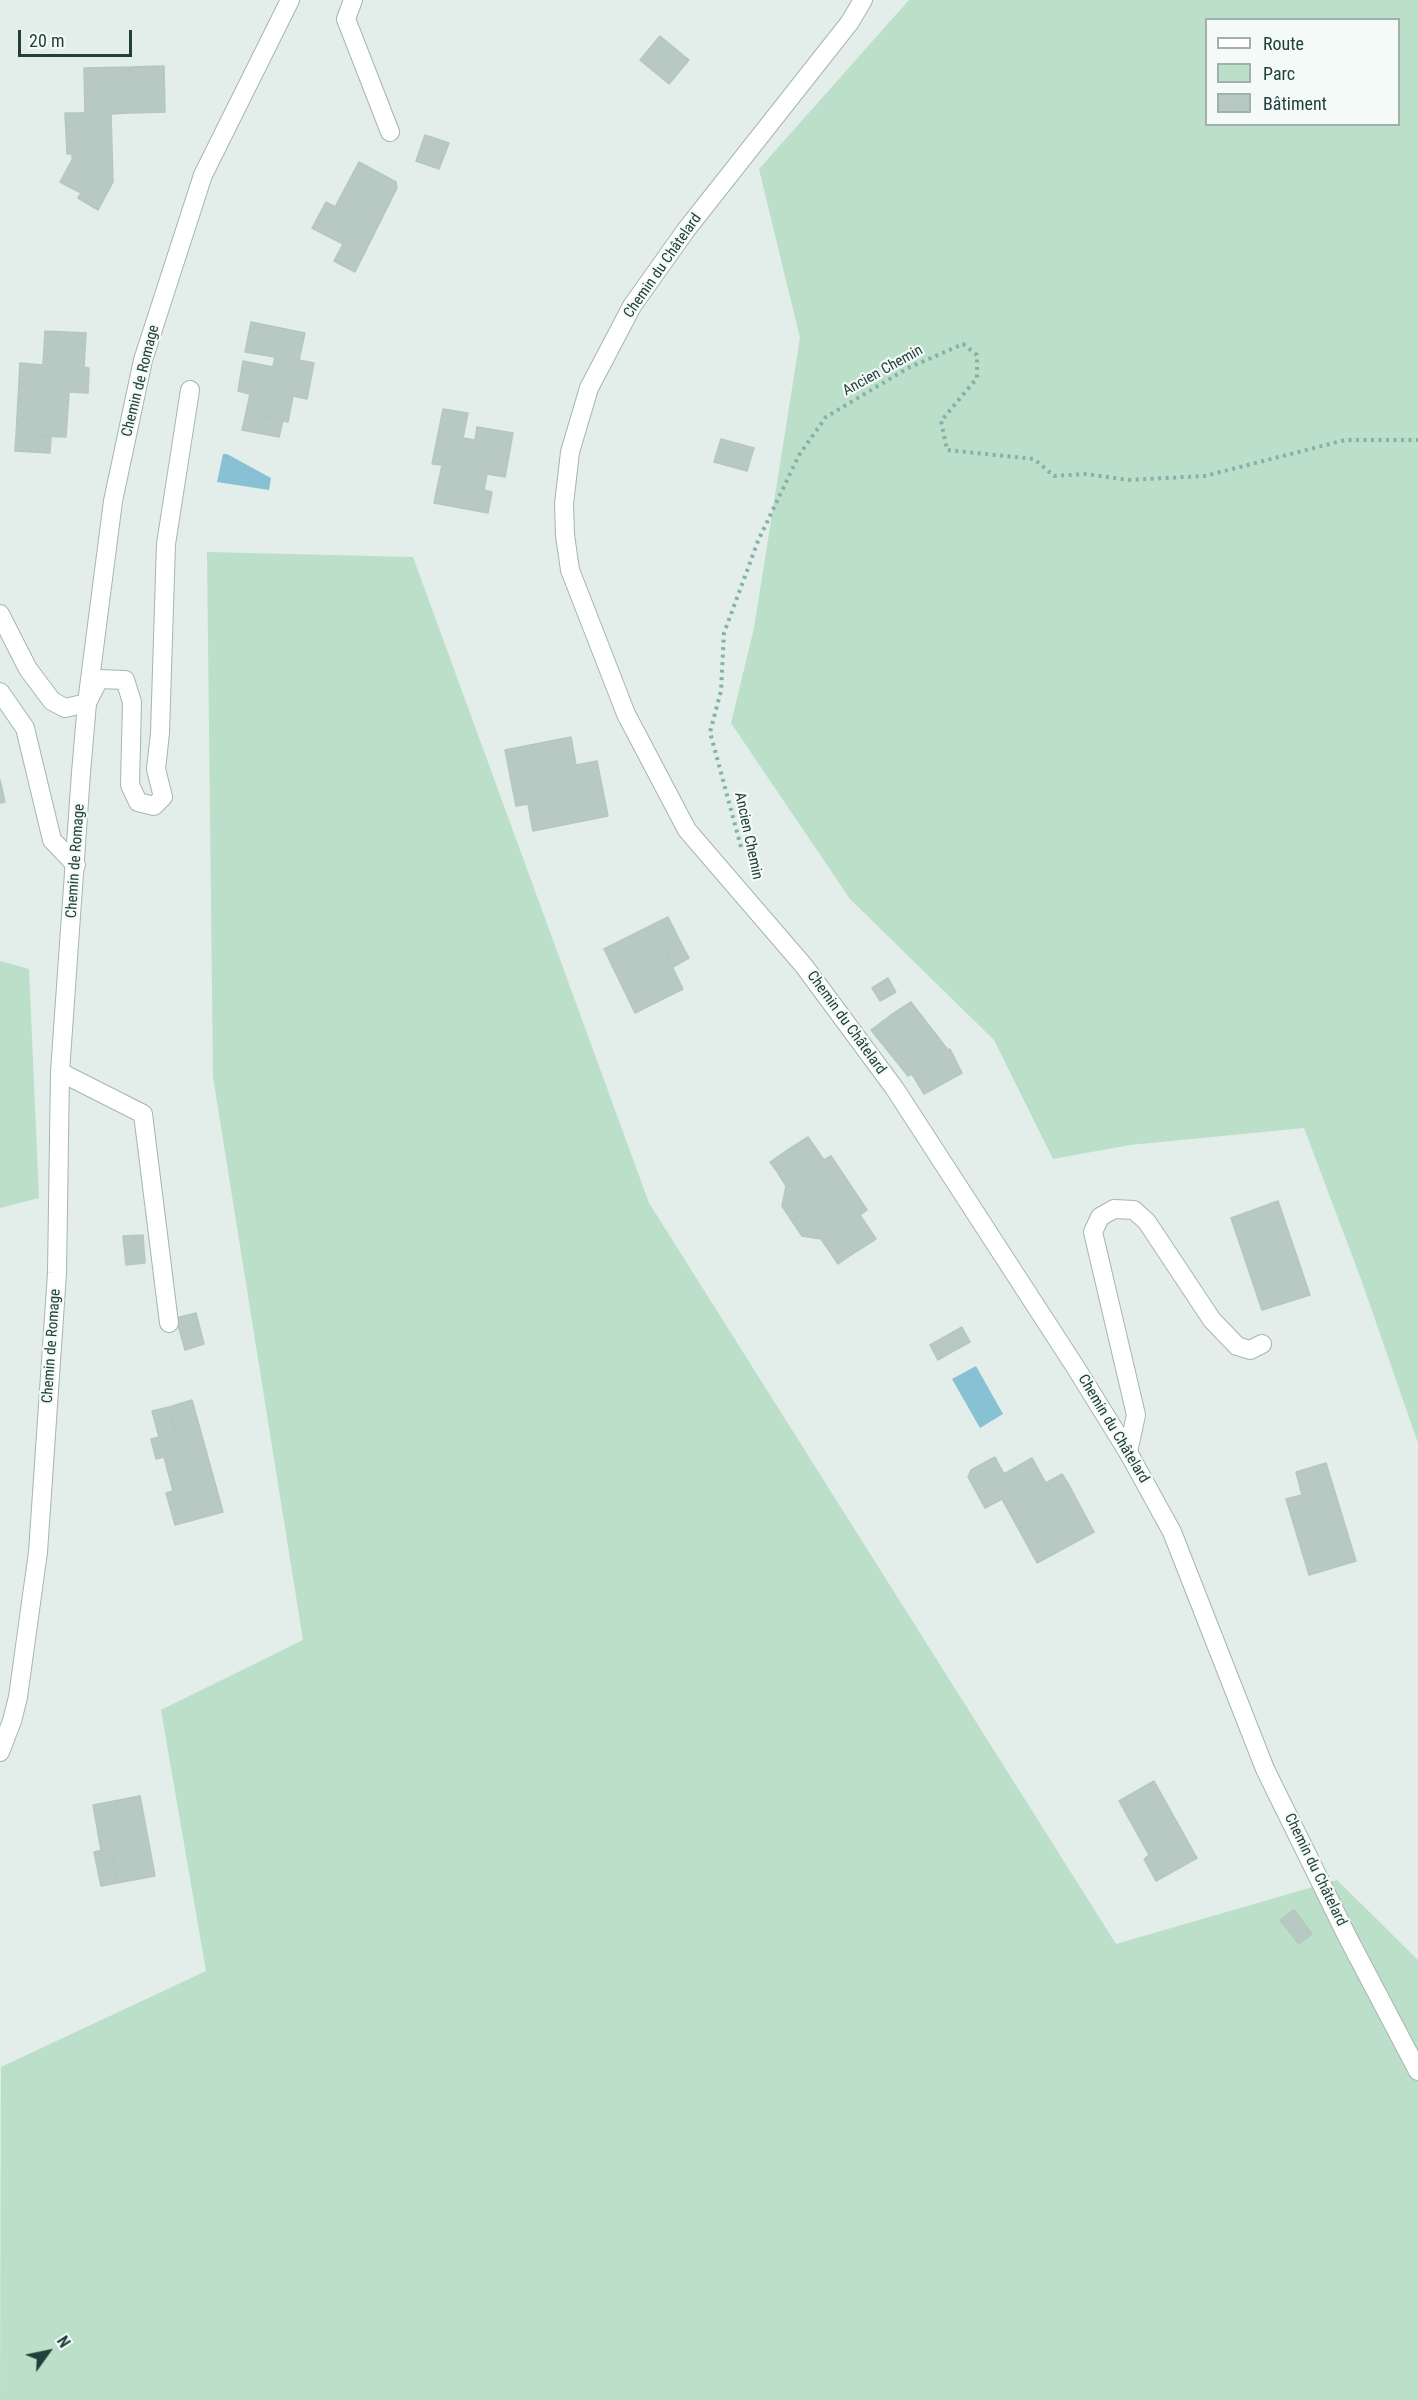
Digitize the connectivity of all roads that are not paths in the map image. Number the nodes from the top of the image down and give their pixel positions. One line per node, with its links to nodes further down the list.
1 (290, 0): 8 (street, Chemin de Romage)
2 (352, 0): 4 (street)
3 (863, 0): 13 (street, Chemin du Châtelard)
4 (390, 132)
5 (190, 390): 8 (street)
6 (0, 614): 8 (street)
7 (0, 692): 9 (street)
8 (87, 703): 9 (street, Chemin de Romage)
9 (76, 865): 10 (street, Chemin de Romage)
10 (60, 1071): 11 (street); 14 (street, Chemin de Romage)
11 (169, 1323)
12 (1262, 1344): 13 (street)
13 (1128, 1452): 15 (street, Chemin du Châtelard)
14 (0, 1752)
15 (1418, 2071)

